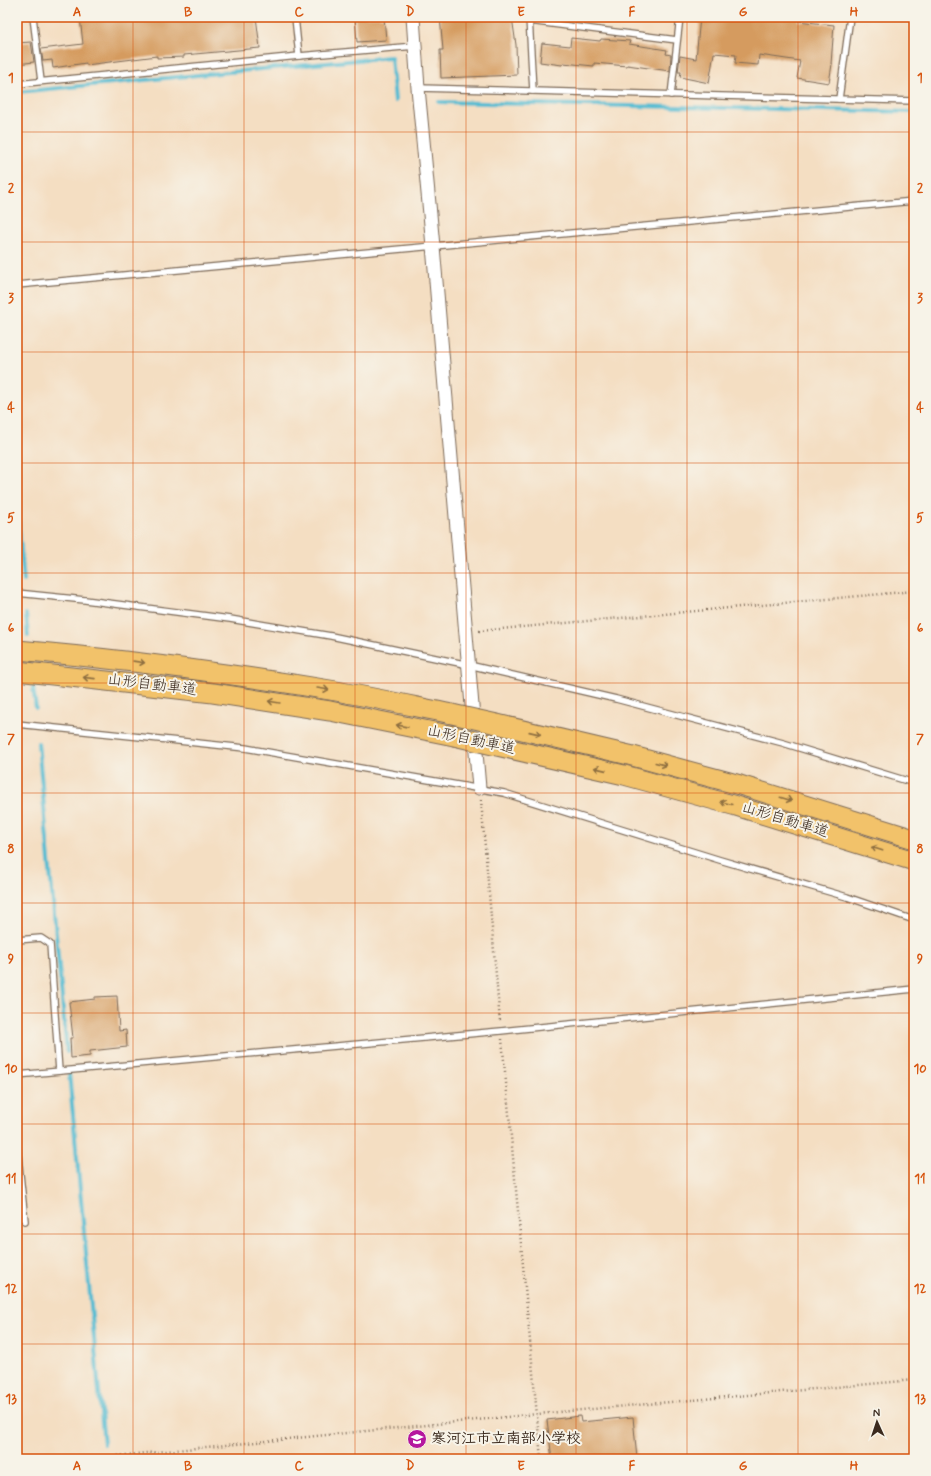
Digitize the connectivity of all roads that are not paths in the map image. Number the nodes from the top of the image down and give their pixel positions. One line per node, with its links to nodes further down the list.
1 (33, 17): 10 (lane)
2 (295, 17): 9 (lane)
3 (413, 17): 8 (street)
4 (680, 17): 7 (lane)
5 (850, 17): 15 (lane)
6 (529, 19): 7 (lane); 13 (lane)
7 (677, 40): 14 (lane)
8 (415, 46): 9 (lane); 12 (street)
9 (299, 56): 10 (lane)
10 (41, 81): 11 (lane)
11 (17, 84)
12 (418, 88): 13 (lane); 18 (street)
13 (533, 91): 14 (lane)
14 (671, 95): 15 (lane)
15 (839, 99): 16 (lane)
16 (914, 101)
17 (914, 201): 18 (lane)
18 (433, 246): 19 (lane); 22 (street)
19 (17, 285)
20 (17, 592): 22 (lane)
21 (17, 650): 27 (highway, 山形自動車道, one-way to 27, bridge)
22 (469, 666): 25 (lane); 26 (street)
23 (17, 671): 28 (highway, 山形自動車道, one-way to 23, bridge)
24 (17, 724): 26 (lane)
25 (914, 783)
26 (480, 788): 29 (lane)
27 (914, 839)
28 (914, 861)
29 (914, 920)
30 (17, 940): 32 (lane)
31 (914, 989): 32 (lane)
32 (59, 1071): 33 (lane)
33 (17, 1075)
34 (17, 1146): 35 (lane)
35 (25, 1221)

